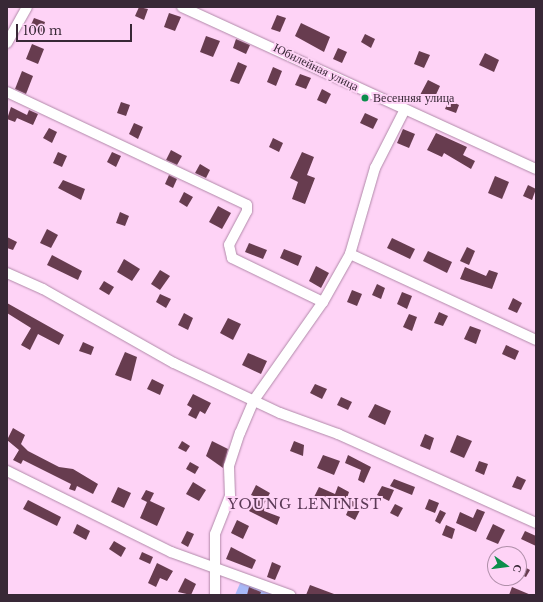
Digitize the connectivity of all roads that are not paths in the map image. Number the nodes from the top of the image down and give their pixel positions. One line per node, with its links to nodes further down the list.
1 (27, 7): 3 (street)
2 (182, 7): 5 (street, Юбилейная улица)
3 (7, 43)
4 (7, 92): 9 (street)
5 (406, 109): 6 (street, Юбилейная улица); 7 (street)
6 (536, 169)
7 (350, 254): 9 (street); 10 (street)
8 (7, 273): 11 (street)
9 (323, 302): 11 (street)
10 (536, 340)
11 (254, 400): 13 (street); 14 (street)
12 (7, 471): 14 (street)
13 (536, 523)
14 (217, 567): 15 (street); 16 (street)
15 (215, 595)
16 (290, 595)

